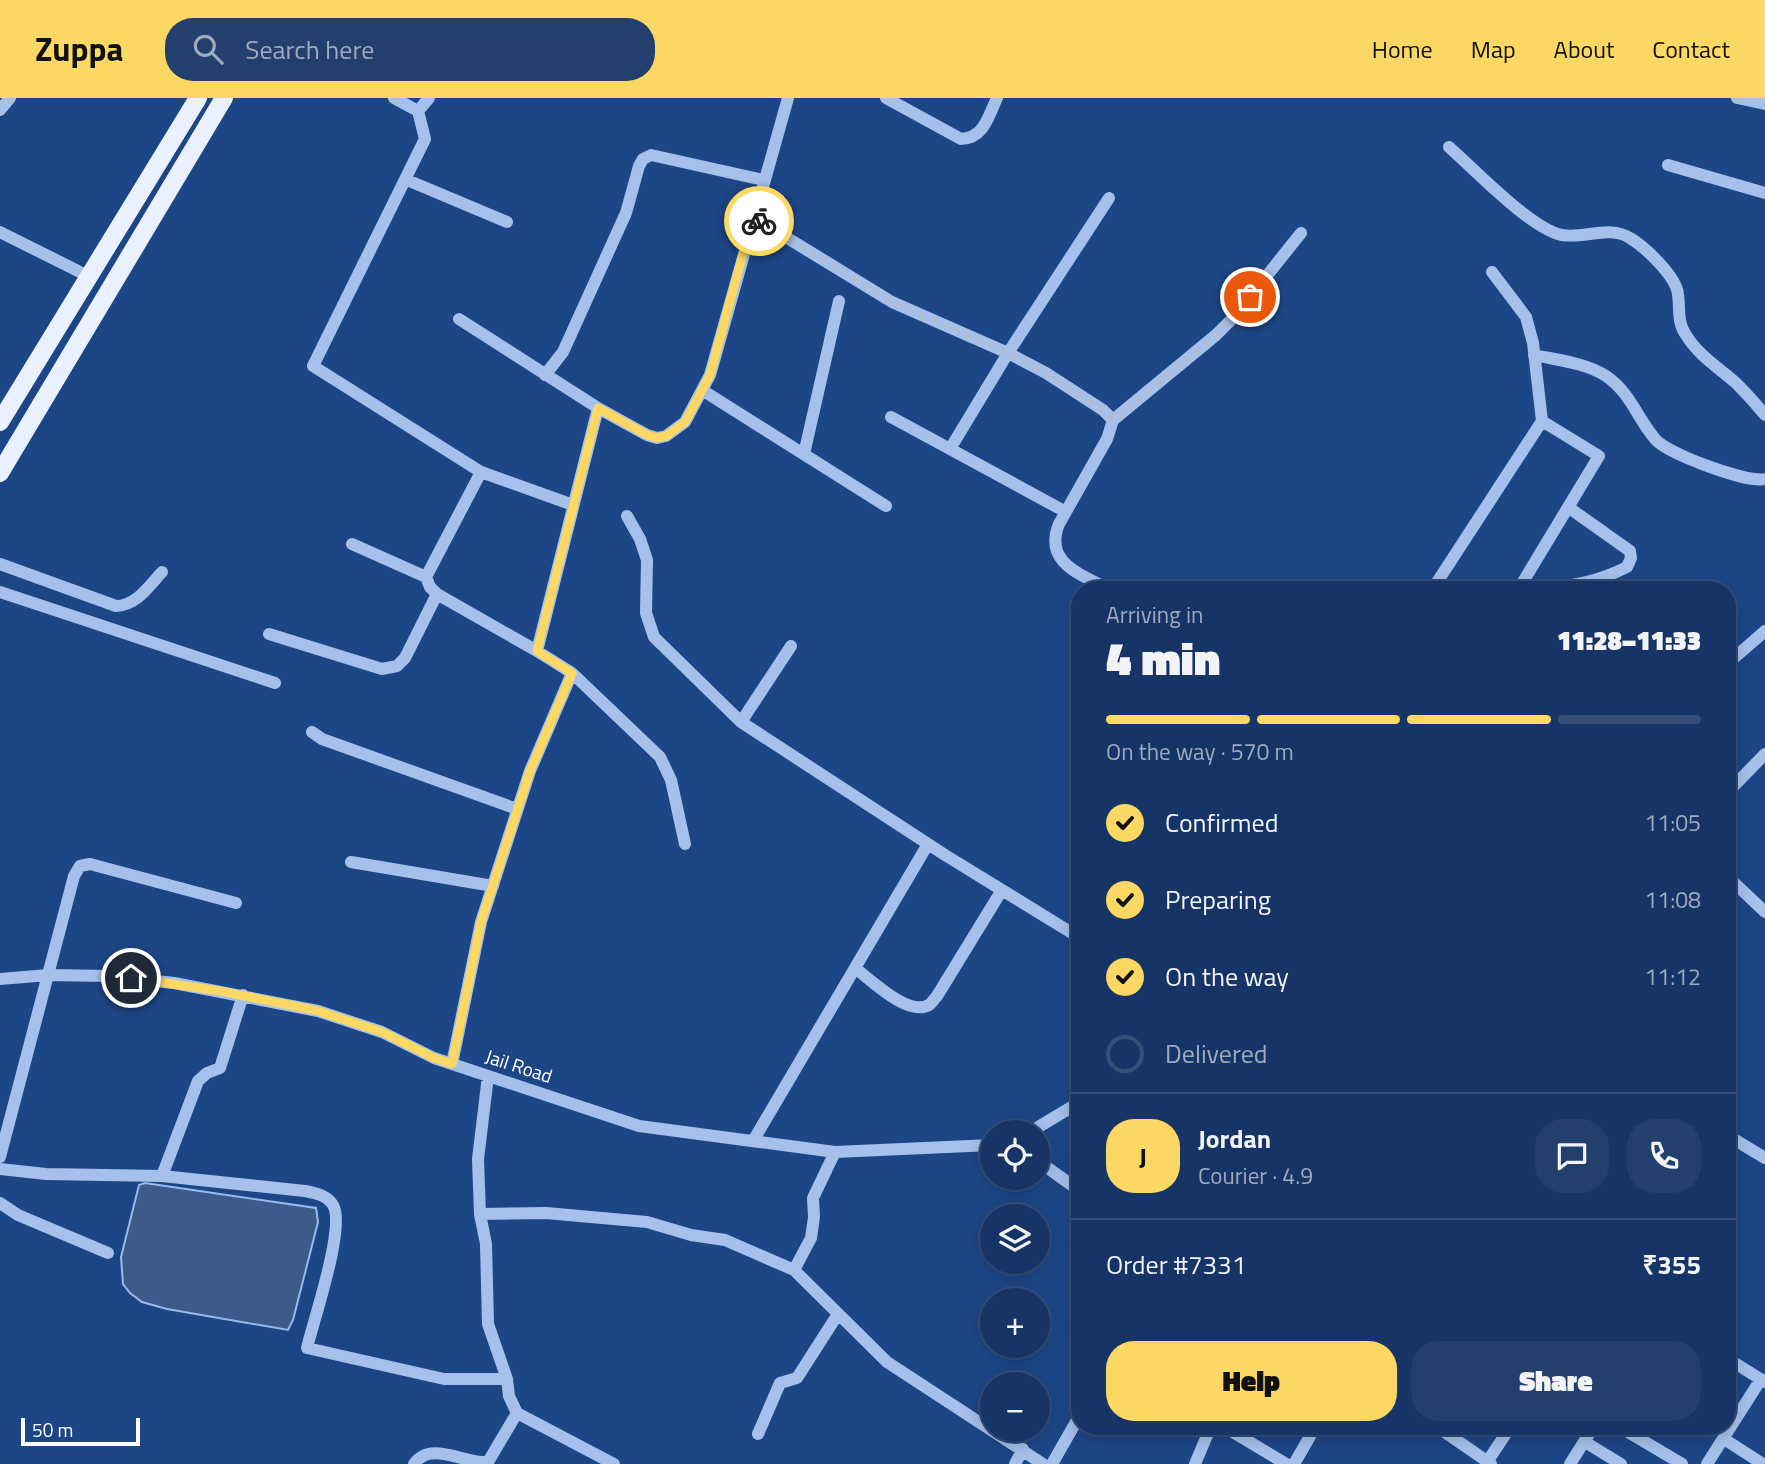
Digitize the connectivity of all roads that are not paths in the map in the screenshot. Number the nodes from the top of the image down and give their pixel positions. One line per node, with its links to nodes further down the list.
1 (10, 98): 11 (street)
2 (198, 98): 24 (main road)
3 (224, 98): 40 (main road)
4 (394, 98): 12 (street)
5 (429, 98): 12 (street)
6 (788, 98): 16 (street)
7 (886, 98): 8 (street)
8 (997, 98)
9 (1738, 98): 10 (street)
10 (1765, 104)
11 (0, 110)
12 (418, 111): 15 (street)
13 (1449, 147): 32 (street)
14 (1668, 165): 17 (street)
15 (407, 180): 20 (street); 39 (street)
16 (763, 180): 19 (street); 29 (street)
17 (1765, 192)
18 (1109, 198): 27 (street)
19 (753, 217): 27 (street); 30 (street)
20 (507, 222)
21 (0, 232): 24 (street)
22 (1301, 233): 34 (street)
23 (1492, 272): 28 (street)
24 (90, 277): 36 (main road)
25 (839, 301): 38 (street)
26 (458, 319): 29 (street)
27 (1008, 353): 34 (street); 37 (street)
28 (1534, 355): 35 (street); 41 (street)
29 (545, 375): 31 (street)
30 (702, 390): 31 (street); 38 (street)
31 (598, 408): 42 (street)
32 (1765, 415)
33 (891, 417): 37 (street)
34 (1113, 420): 45 (street)
35 (1542, 421): 44 (street); 52 (street)
36 (0, 422)
37 (950, 449): 45 (street)
38 (804, 454): 43 (street)
39 (481, 472): 42 (street); 50 (street)
40 (0, 473)
41 (1765, 479)
42 (573, 505): 60 (street)
43 (887, 506)
44 (1568, 507): 53 (street); 54 (street)
45 (1066, 512): 51 (street)
46 (628, 516): 64 (street)
47 (352, 544): 50 (street)
48 (0, 564): 49 (street)
49 (162, 572)
50 (426, 577): 56 (street)
51 (1095, 581)
52 (1438, 581)
53 (1523, 581)
54 (1596, 581)
55 (0, 592): 63 (street)
56 (437, 594): 58 (street); 60 (street)
57 (1765, 631): 61 (street)
58 (269, 634)
59 (791, 646): 64 (street)
60 (537, 651): 62 (street)
61 (1736, 656)
62 (572, 673): 68 (street); 69 (street)
63 (275, 683)
64 (741, 722): 70 (street)
65 (312, 732): 68 (street)
66 (1765, 754): 67 (street)
67 (1736, 784)
68 (517, 809): 73 (street)
69 (685, 844)
70 (928, 844): 74 (street); 78 (street)
71 (351, 862): 73 (street)
72 (1736, 885): 76 (street)
73 (493, 886): 82 (street)
74 (1002, 890): 77 (street); 78 (street)
75 (236, 903): 79 (street)
76 (1765, 912)
77 (1071, 932)
78 (855, 968): 86 (street)
79 (48, 975): 80 (street, Jail Road); 81 (street, Jail Road); 90 (street)
80 (0, 979)
81 (243, 995): 82 (street, Jail Road); 94 (street)
82 (452, 1064): 83 (street, Jail Road)
83 (488, 1076): 86 (street, Jail Road); 97 (street)
84 (1071, 1107): 85 (street)
85 (1050, 1120)
86 (753, 1140): 89 (street, Jail Road)
87 (1736, 1140): 91 (street)
88 (980, 1145): 89 (street, Jail Road)
89 (835, 1152): 99 (street)
90 (0, 1157)
91 (1765, 1158)
92 (0, 1169): 94 (street)
93 (1050, 1170): 95 (street)
94 (162, 1176): 102 (street)
95 (1071, 1185)
96 (0, 1203): 98 (street)
97 (480, 1214): 99 (street); 102 (street)
98 (108, 1253)
99 (794, 1270): 100 (street)
100 (838, 1314): 107 (street); 118 (street)
101 (1736, 1364): 103 (street)
102 (507, 1379): 104 (street)
103 (1763, 1381): 105 (street)
104 (517, 1413): 120 (street); 121 (street)
105 (1736, 1420)
106 (1071, 1431): 124 (street)
107 (758, 1434)
108 (1207, 1435): 125 (street)
109 (1238, 1435): 126 (street)
110 (1311, 1435): 127 (street)
111 (1449, 1435): 119 (street)
112 (1506, 1435): 119 (street)
113 (1588, 1435): 117 (street)
114 (1633, 1435): 130 (street)
115 (1726, 1435): 116 (street)
116 (1724, 1438): 131 (street); 132 (street)
117 (1584, 1442): 128 (street); 129 (street)
118 (1023, 1449): 122 (street); 123 (street)
119 (1489, 1463)
120 (414, 1464)
121 (614, 1464)
122 (1015, 1464)
123 (1043, 1464)
124 (1052, 1464)
125 (1195, 1464)
126 (1286, 1464)
127 (1294, 1464)
128 (1570, 1464)
129 (1621, 1464)
130 (1682, 1464)
131 (1707, 1464)
132 (1763, 1464)

